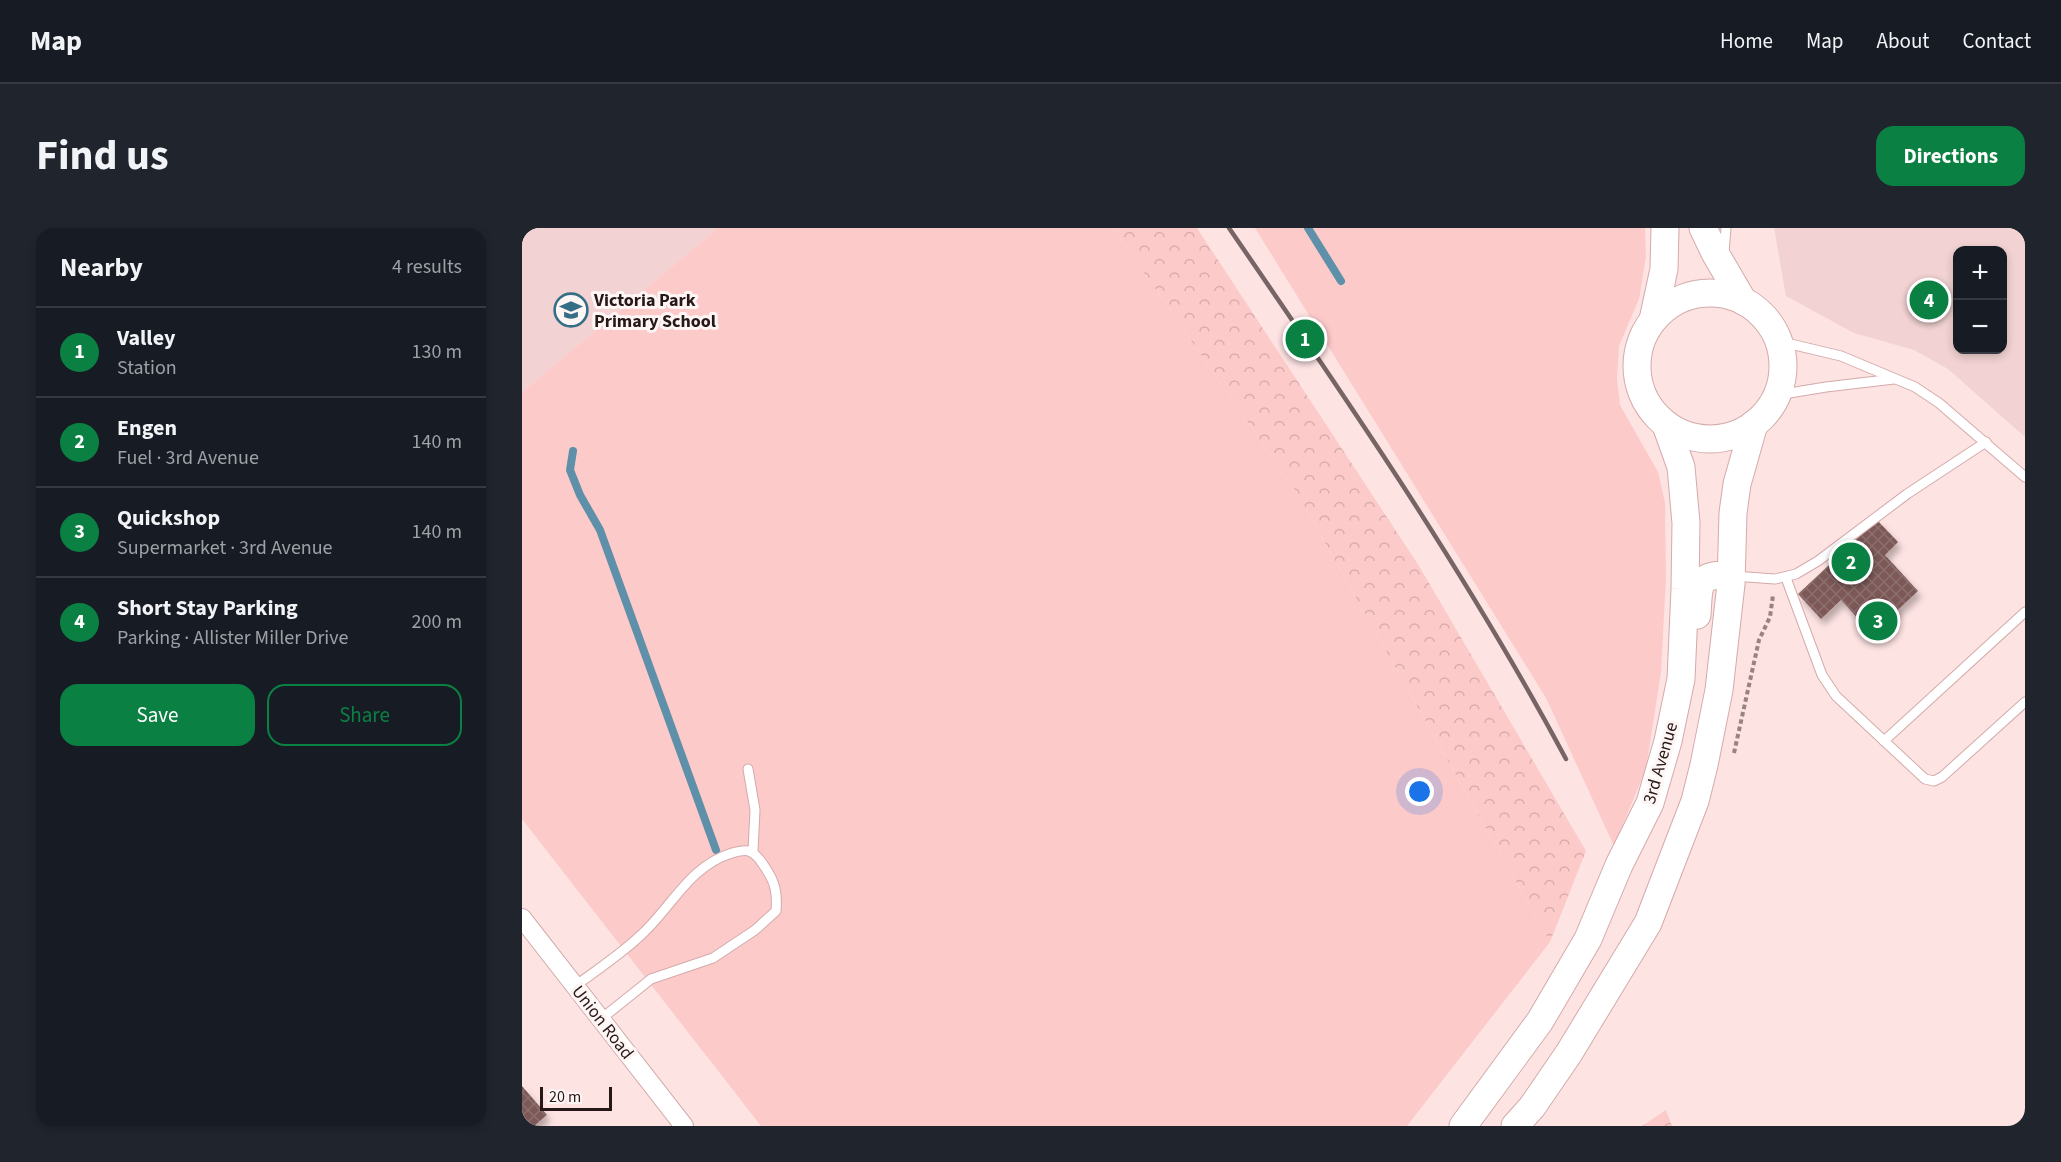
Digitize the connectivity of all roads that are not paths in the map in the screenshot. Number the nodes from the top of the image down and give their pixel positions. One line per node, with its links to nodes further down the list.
1 (1665, 228): 6 (street)
2 (1703, 228): 4 (street)
3 (1726, 228): 4 (lane)
4 (1723, 267): 5 (street)
5 (1743, 301): 6 (street); 7 (street)
6 (1653, 320): 11 (street)
7 (1778, 342): 8 (lane); 9 (street)
8 (1896, 379): 9 (lane); 12 (lane)
9 (1777, 395): 10 (street)
10 (1754, 424): 11 (street); 14 (street)
11 (1666, 425): 17 (street, 3rd Avenue)
12 (1986, 442): 13 (lane); 15 (lane)
13 (2025, 477)
14 (1731, 575): 15 (lane); 17 (street); 27 (street)
15 (1786, 578): 19 (lane)
16 (2025, 612): 19 (lane)
17 (1681, 676): 26 (street, 3rd Avenue)
18 (2025, 702): 19 (lane)
19 (1884, 741)
20 (748, 770): 21 (lane)
21 (753, 851): 23 (lane); 24 (lane)
22 (522, 918): 23 (street, Union Road)
23 (575, 986): 24 (street, Union Road)
24 (601, 1019): 25 (street, Union Road)
25 (684, 1126)
26 (1464, 1126)
27 (1515, 1126)

